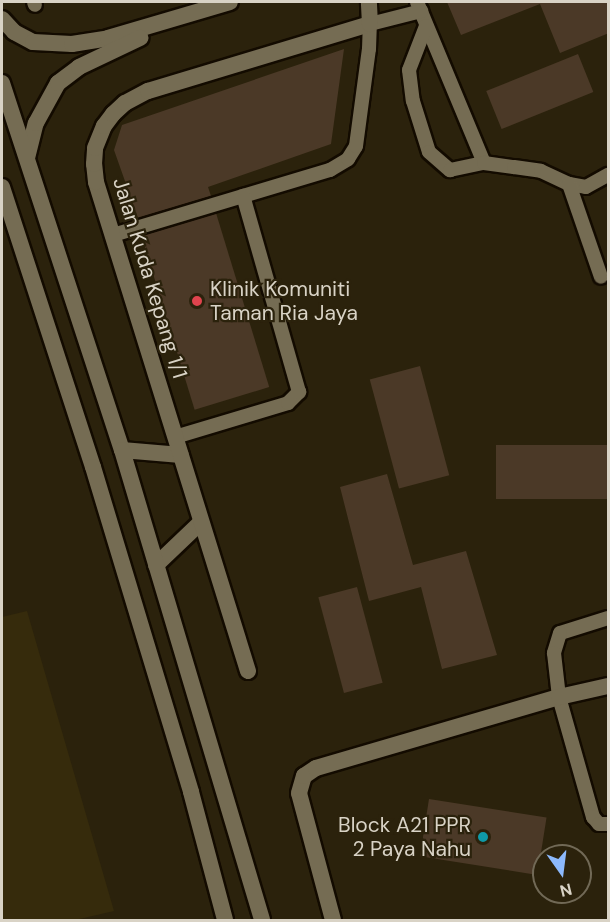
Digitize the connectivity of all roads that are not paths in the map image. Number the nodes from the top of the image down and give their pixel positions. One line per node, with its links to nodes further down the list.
1 (230, 2): 4 (street)
2 (369, 2): 6 (street)
3 (419, 6): 6 (lane); 7 (lane)
4 (195, 13): 5 (street); 9 (street)
5 (2, 19)
6 (370, 24): 14 (lane); 15 (street, Jalan Kuda Kepang 1/1)
7 (426, 26): 10 (lane); 10 (lane)
8 (2, 83): 9 (street)
9 (27, 158): 18 (street)
10 (484, 163): 12 (lane)
11 (609, 175): 12 (lane)
12 (569, 184): 16 (lane)
13 (2, 187): 27 (street)
14 (243, 196): 15 (lane); 17 (lane)
15 (113, 235): 17 (street, Jalan Kuda Kepang 1/1)
16 (601, 277)
17 (175, 437): 19 (street, Jalan Kuda Kepang 1/1)
18 (122, 450): 19 (street); 21 (street)
19 (182, 455): 20 (street, Jalan Kuda Kepang 1/1)
20 (201, 522): 21 (street); 23 (street, Jalan Kuda Kepang 1/1)
21 (156, 565): 28 (street)
22 (609, 618): 25 (lane)
23 (248, 671)
24 (609, 686): 25 (street)
25 (559, 697): 26 (lane); 29 (street)
26 (609, 824)
27 (225, 921)
28 (262, 921)
29 (333, 921)

